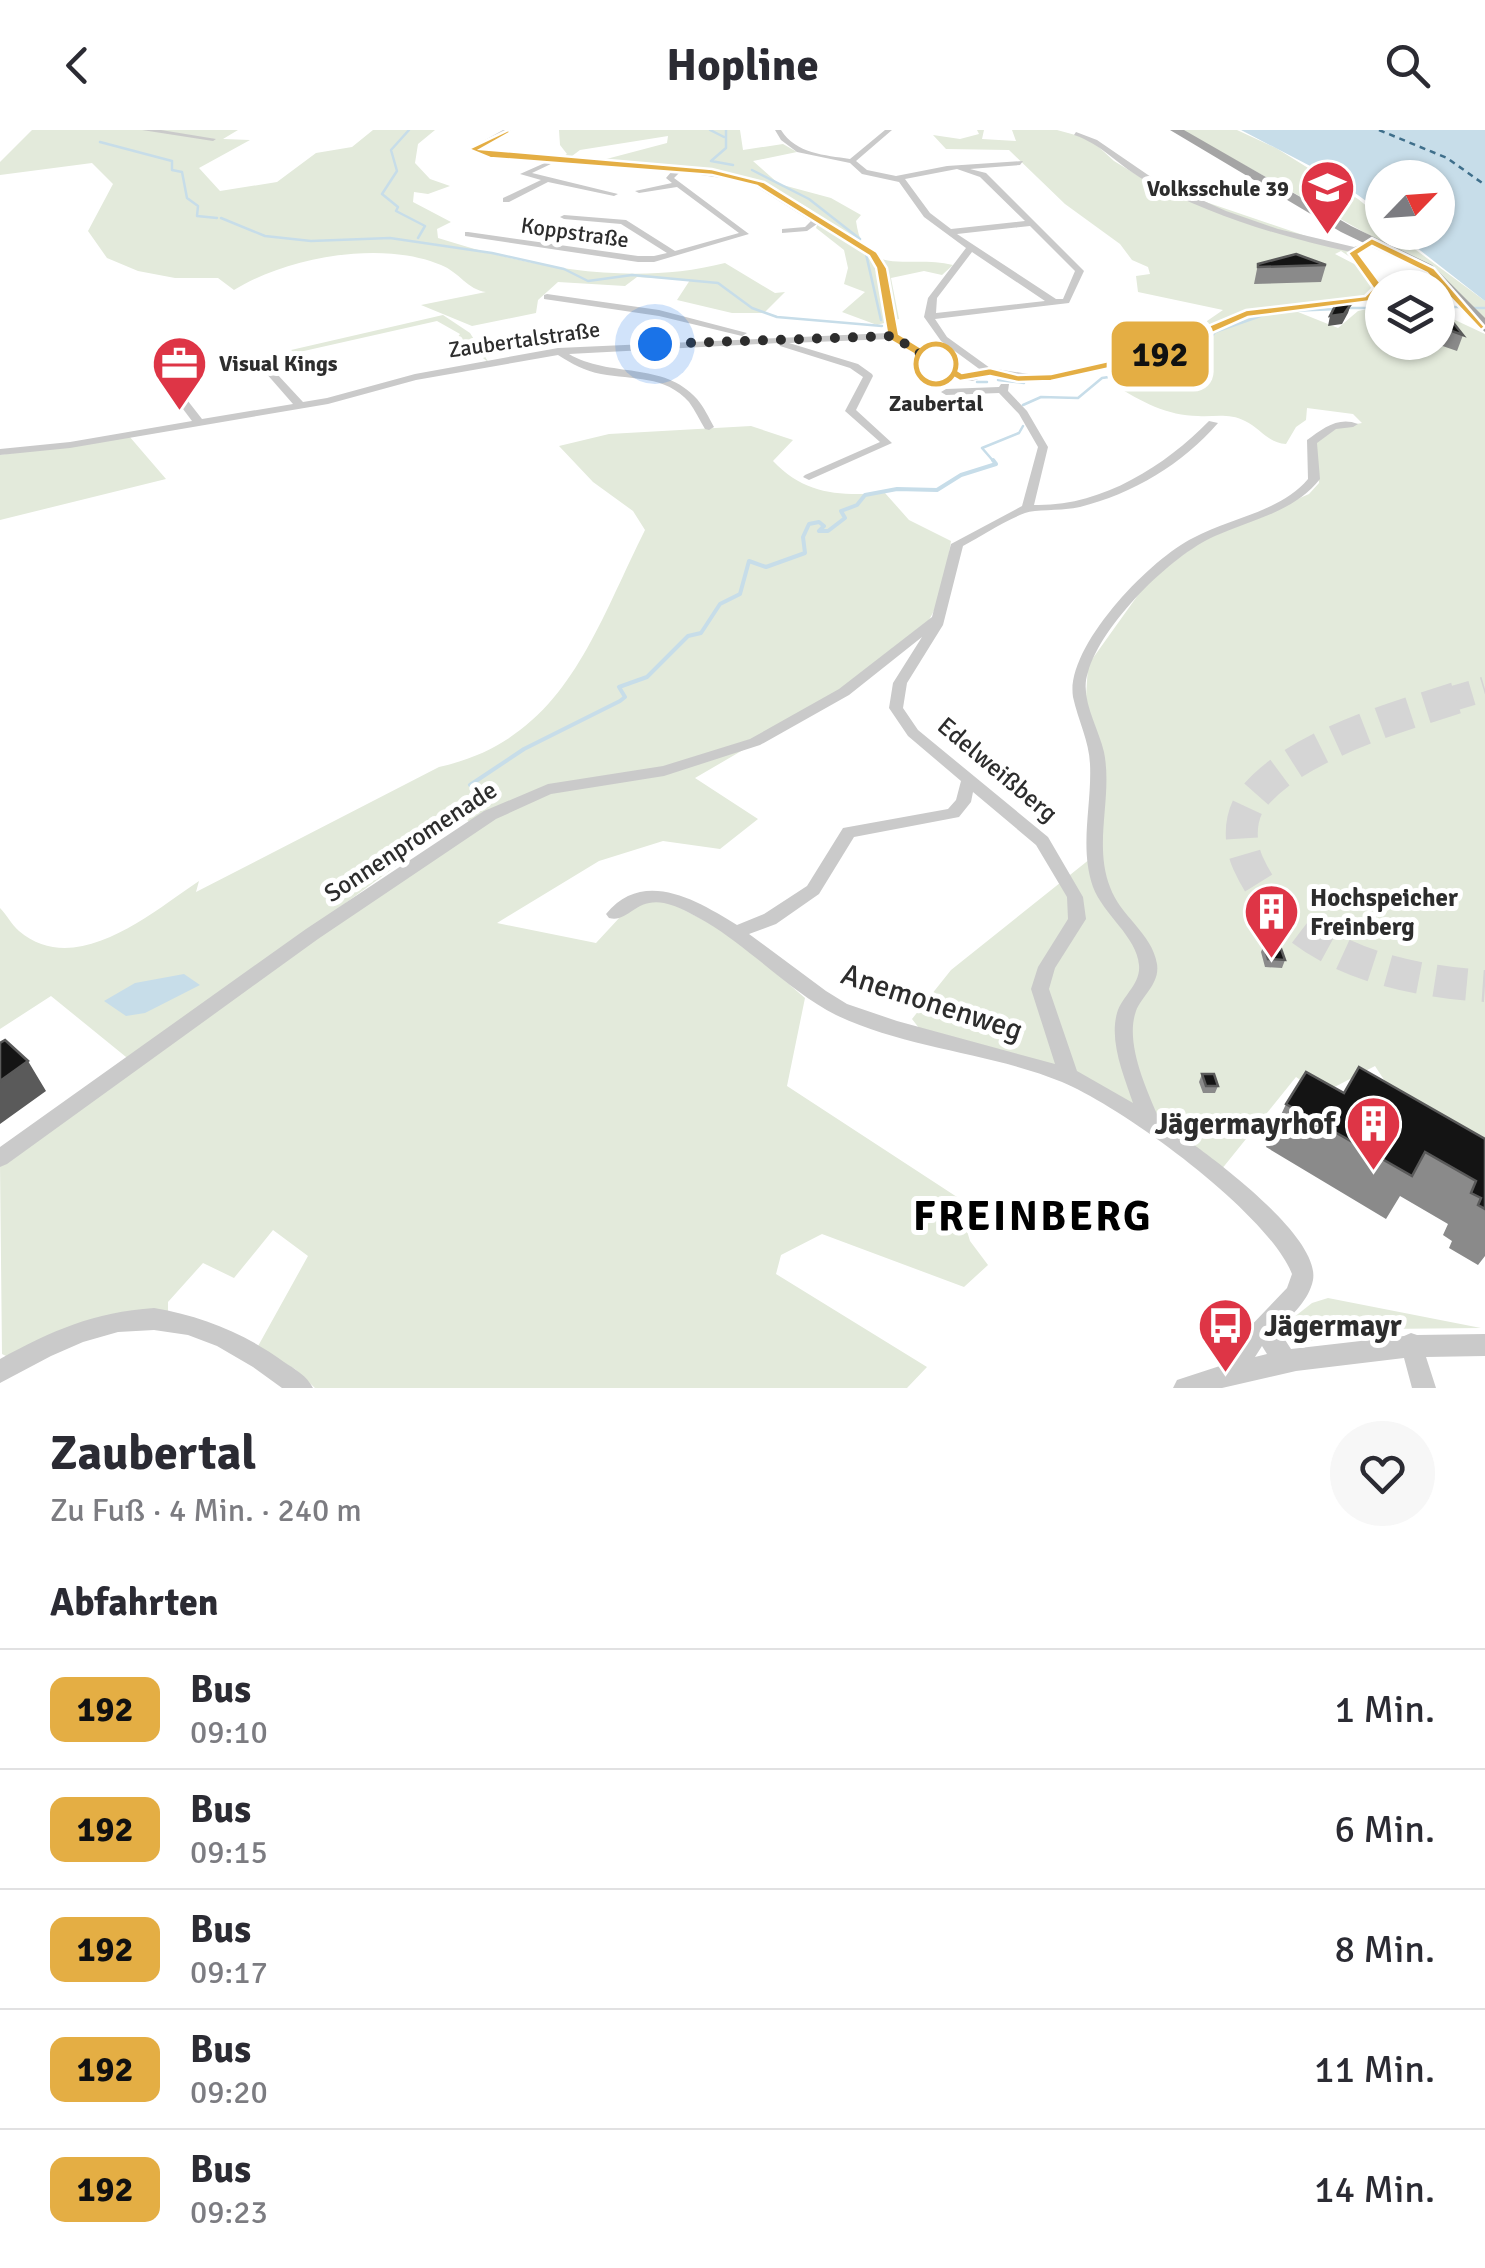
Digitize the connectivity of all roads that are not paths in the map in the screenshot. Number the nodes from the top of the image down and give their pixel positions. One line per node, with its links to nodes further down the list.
1 (144, 130): 7 (street)
2 (508, 130): 8 (street)
3 (778, 130): 9 (street)
4 (889, 130): 9 (street)
5 (1175, 130): 25 (main road)
6 (1076, 134): 28 (street)
7 (214, 139)
8 (555, 160): 12 (street); 14 (street)
9 (852, 161): 13 (street)
10 (1020, 162): 11 (street)
11 (957, 167): 13 (street); 21 (street)
12 (679, 169): 15 (street); 20 (street)
13 (898, 178): 23 (street)
14 (545, 180): 17 (street); 18 (street)
15 (680, 184): 16 (street); 30 (street, Koppstraße)
16 (639, 191)
17 (614, 194)
18 (506, 200)
19 (564, 217): 30 (street)
20 (818, 220): 22 (street); 37 (street)
21 (1032, 223): 23 (street); 34 (street)
22 (786, 231)
23 (950, 232): 27 (street)
24 (468, 234): 30 (street, Koppstraße)
25 (1365, 238)
26 (1365, 245): 28 (street)
27 (971, 248): 34 (street); 35 (street)
28 (1355, 250): 31 (street)
29 (1388, 250): 36 (main road)
30 (673, 253)
31 (1366, 270)
32 (547, 297): 38 (street)
33 (1365, 299): 44 (street)
34 (1055, 303): 35 (street)
35 (929, 317): 41 (street)
36 (1485, 327)
37 (893, 336): 38 (street, Zaubertalstraße); 43 (street)
38 (764, 338): 39 (street, Zaubertalstraße); 55 (street)
39 (558, 351): 42 (street); 49 (street, Zaubertalstraße)
40 (261, 362): 49 (street)
41 (990, 372): 43 (street); 44 (street)
42 (628, 376): 45 (street); 53 (street)
43 (978, 377): 46 (street)
44 (1049, 378): 46 (street)
45 (605, 383)
46 (1004, 388): 48 (street); 56 (street)
47 (173, 389): 50 (street)
48 (946, 392)
49 (300, 406): 50 (street, Zaubertalstraße)
50 (198, 420): 54 (street, Zaubertalstraße)
51 (1214, 423): 56 (street, Edelweißberg)
52 (1338, 424): 62 (street)
53 (709, 427)
54 (0, 452)
55 (808, 477)
56 (1027, 508): 57 (street, Edelweißberg)
57 (935, 620): 58 (street, Edelweißberg); 63 (street, Sonnenpromenade)
58 (969, 778): 60 (street); 61 (street, Edelweißberg)
59 (616, 914): 60 (street, Anemonenweg)
60 (738, 932): 61 (street, Anemonenweg)
61 (1069, 1077): 62 (street)
62 (1150, 1124): 64 (street)
63 (0, 1158)
64 (1268, 1321): 67 (street); 69 (street)
65 (1411, 1344): 66 (street); 67 (street); 72 (street)
66 (1485, 1345)
67 (1285, 1361): 69 (street)
68 (0, 1372): 70 (street)
69 (1238, 1372): 71 (street)
70 (301, 1388)
71 (1186, 1388)
72 (1424, 1388)

